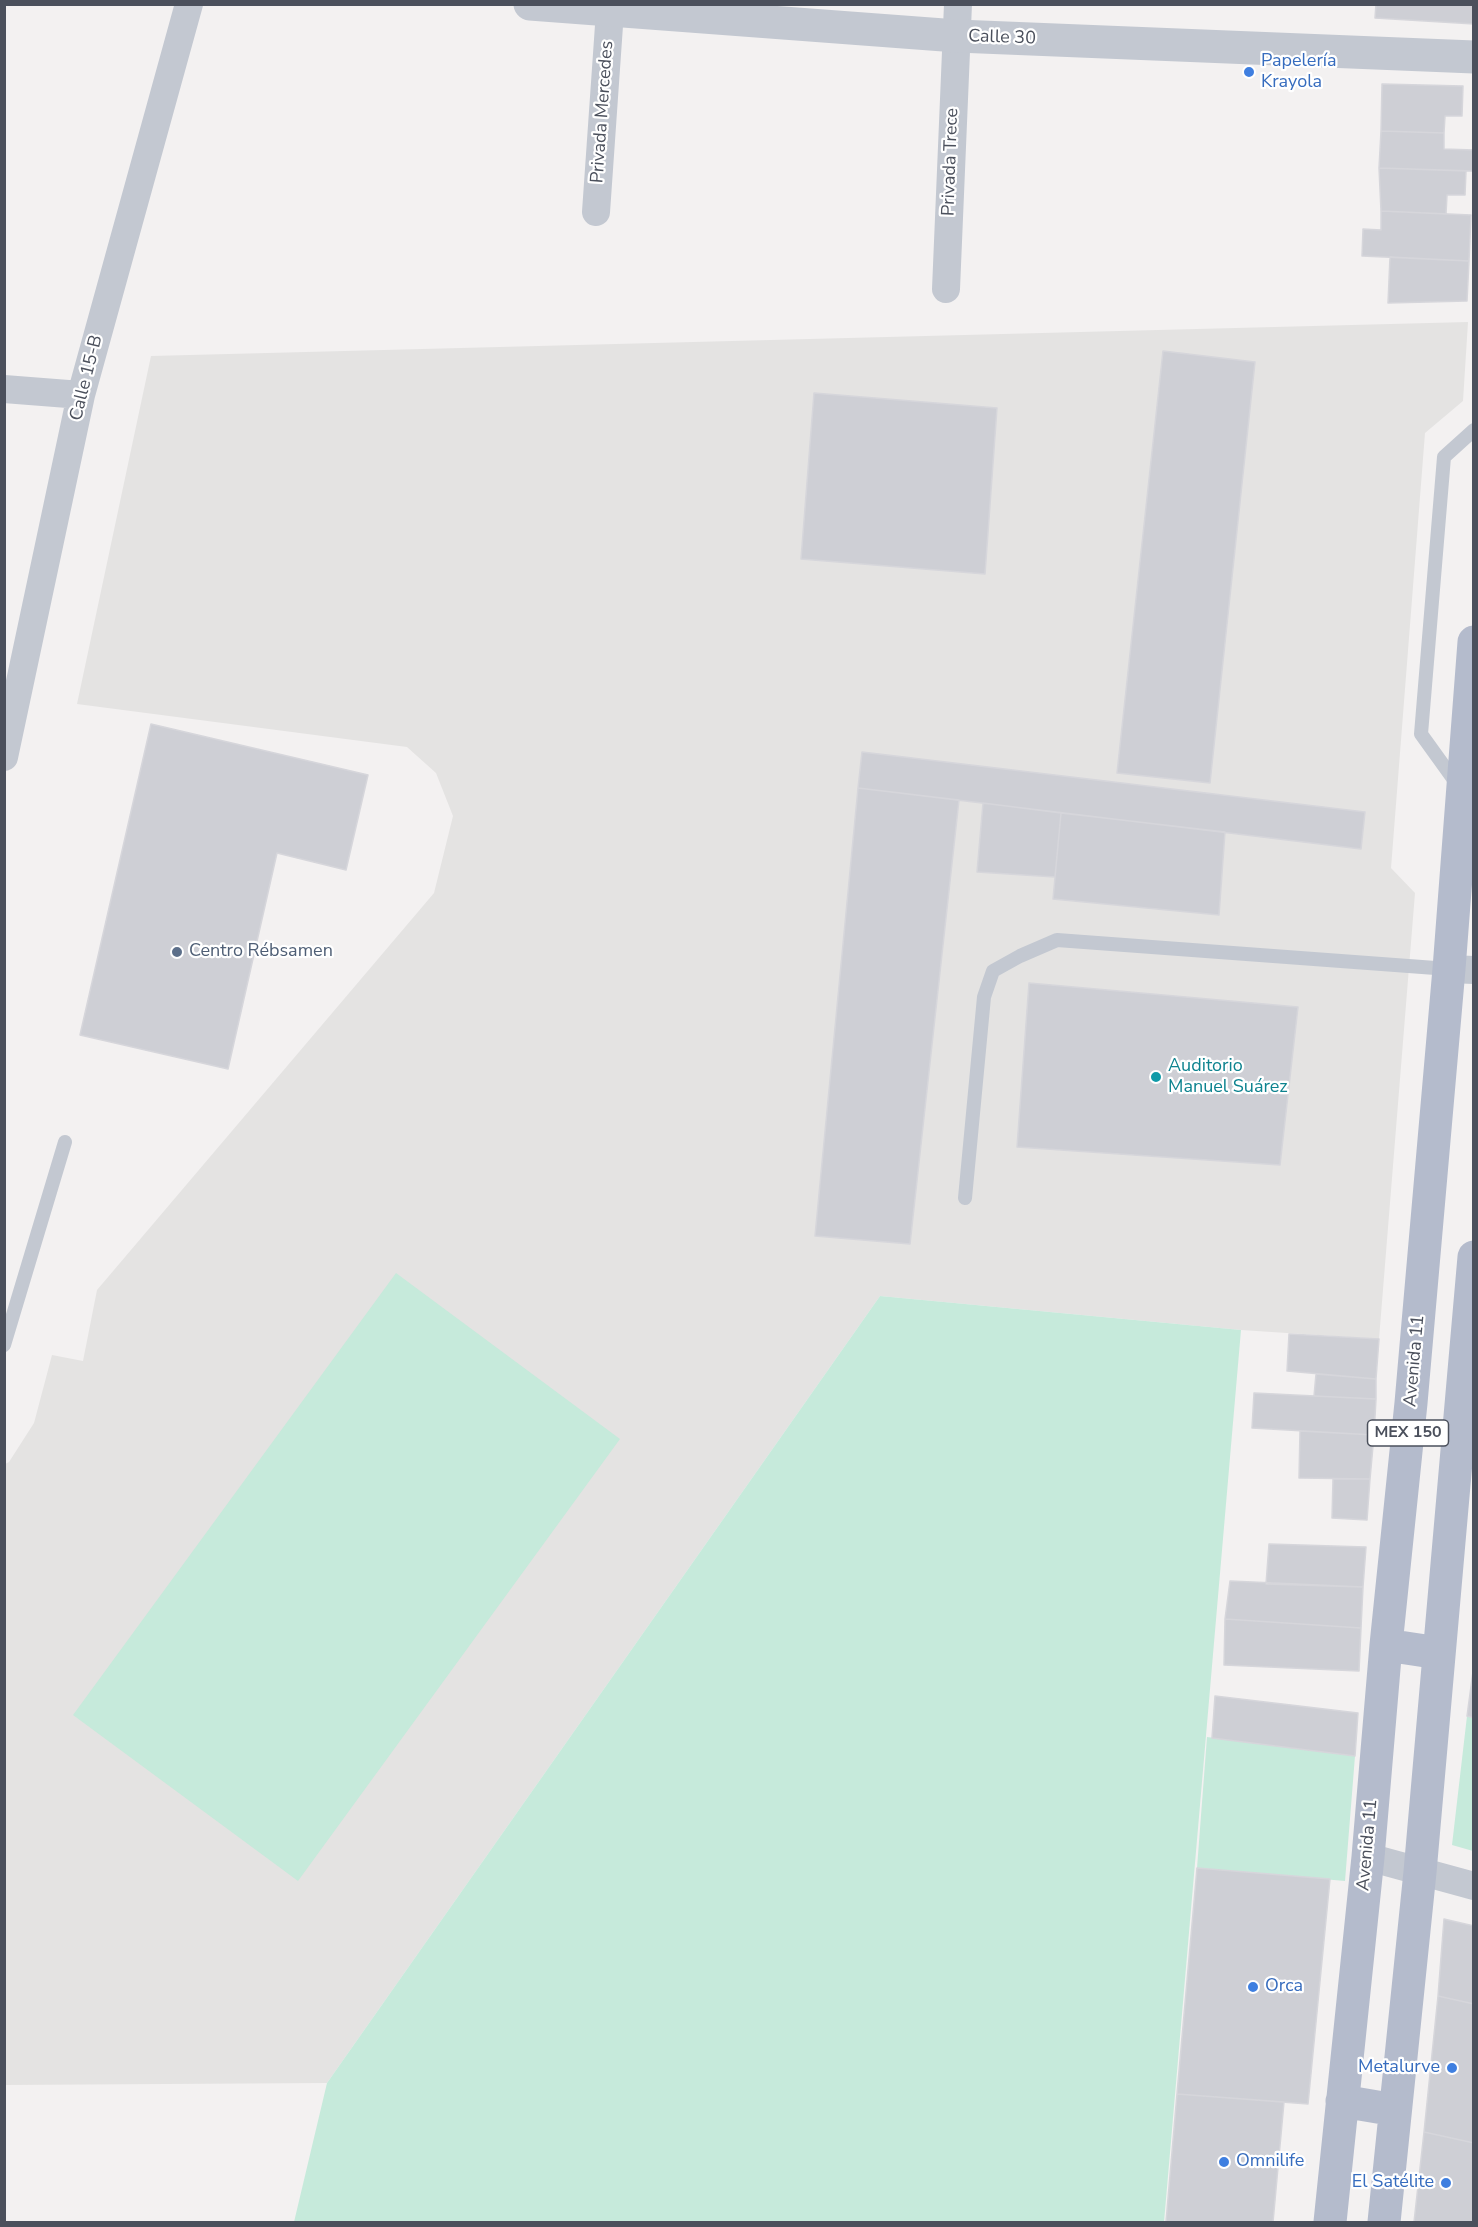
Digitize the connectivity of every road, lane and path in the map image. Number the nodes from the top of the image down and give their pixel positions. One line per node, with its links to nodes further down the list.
1 (189, 4): 9 (street, Calle 15-B)
2 (532, 5): 3 (street, Calle 30)
3 (610, 11): 4 (street, Calle 30); 6 (street, Privada Mercedes)
4 (957, 20): 5 (street, Calle 30); 7 (street, Privada Trece)
5 (1473, 57)
6 (596, 212)
7 (946, 289)
8 (4, 389): 9 (street)
9 (81, 395): 13 (street, Calle 15-B)
10 (1473, 430): 15 (lane)
11 (1473, 642): 12 (main road, Avenida 11 / MEX 150)
12 (1471, 704): 15 (main road, Avenida 11 / MEX 150)
13 (10, 708): 14 (street, Calle 15-B)
14 (4, 757)
15 (1463, 792): 16 (main road, Avenida 11 / MEX 150)
16 (1461, 970): 18 (lane); 21 (main road, Avenida 11 / MEX 150)
17 (65, 1142): 20 (lane)
18 (965, 1198)
19 (1473, 1257): 22 (main road, MEX 150)
20 (4, 1345)
21 (1411, 1403): 22 (main road); 23 (main road, Avenida 11 / MEX 150)
22 (1462, 1408): 24 (main road, MEX 150)
23 (1386, 1645): 24 (main road); 25 (main road, Avenida 11 / MEX 150)
24 (1439, 1653): 26 (main road, MEX 150)
25 (1368, 1857): 26 (street); 28 (main road, Avenida 11 / MEX 150)
26 (1420, 1872): 27 (street); 29 (main road, MEX 150)
27 (1473, 1886)
28 (1342, 2101): 29 (main road); 30 (main road, Avenida 11 / MEX 150)
29 (1395, 2110): 31 (main road, MEX 150)
30 (1330, 2223)
31 (1384, 2223)

